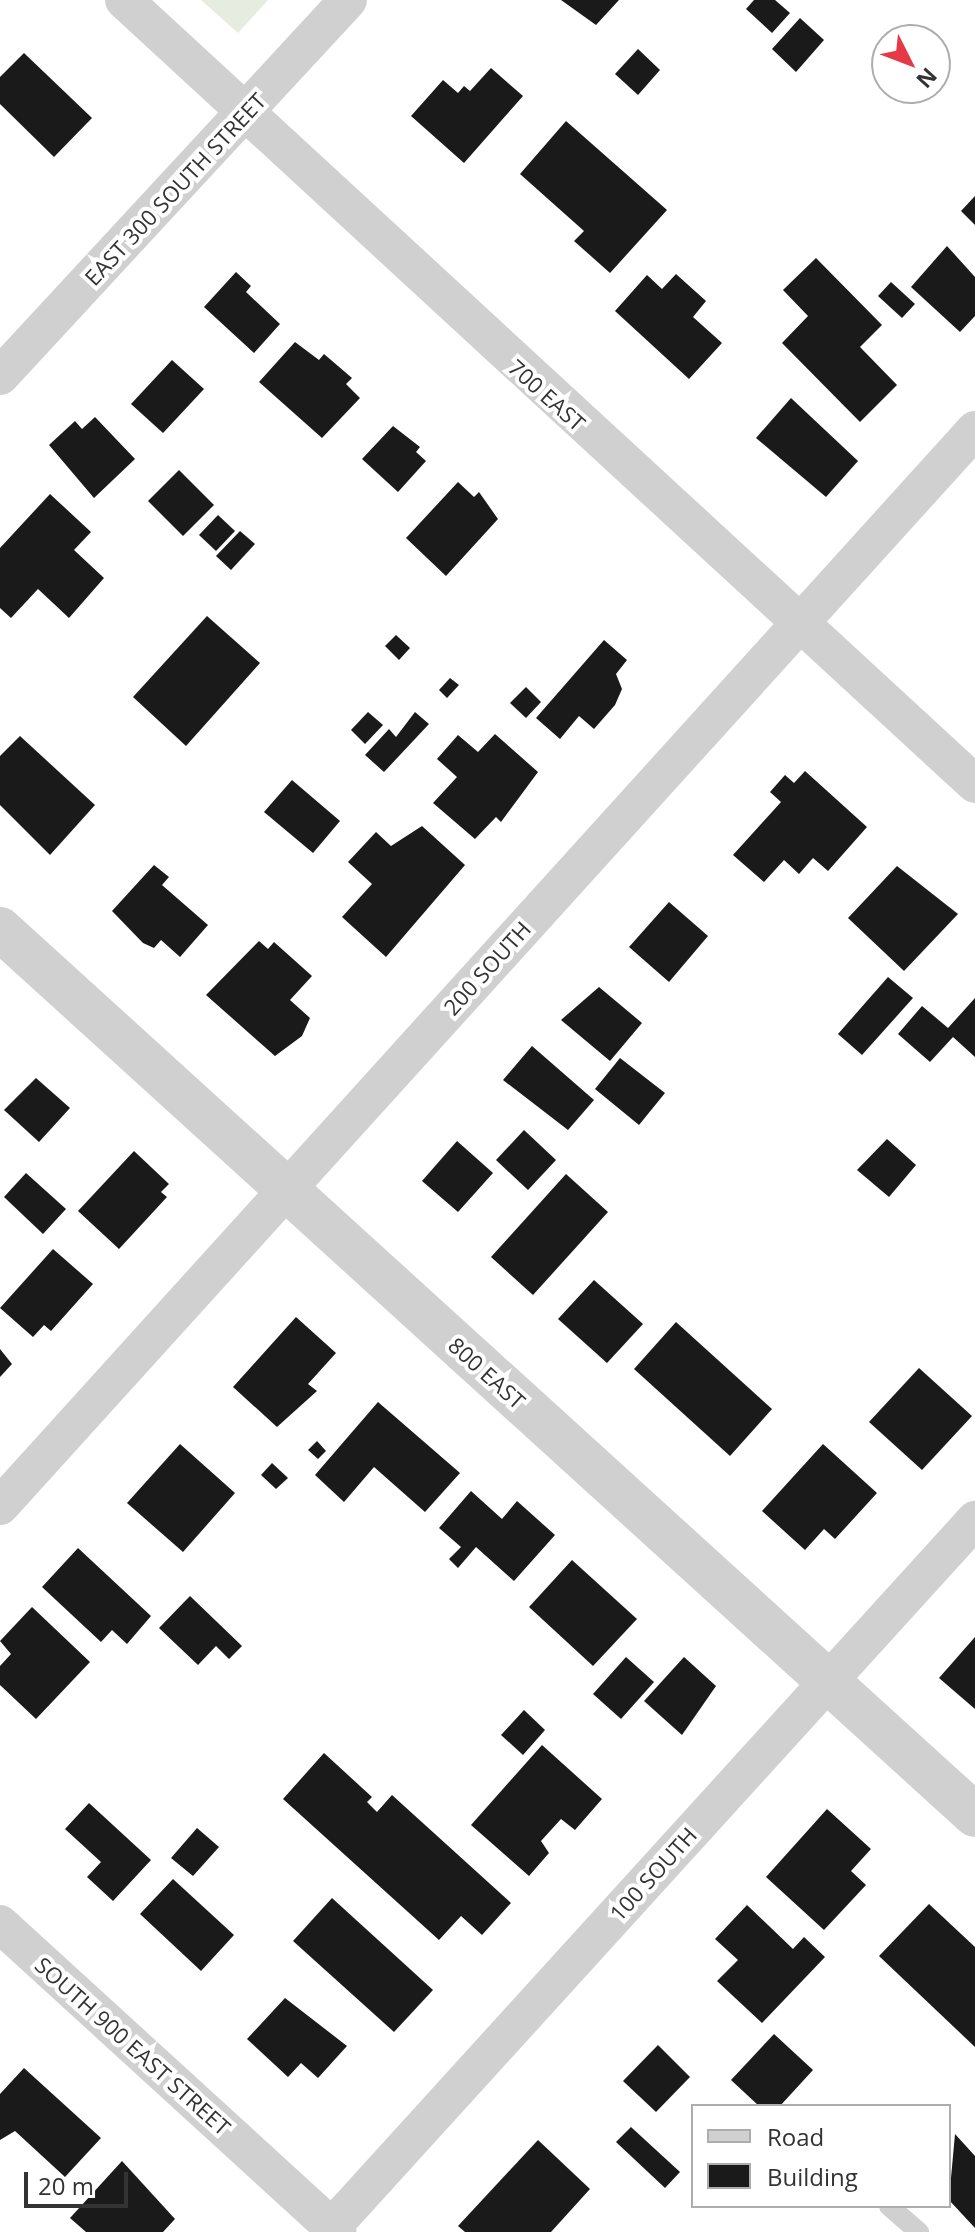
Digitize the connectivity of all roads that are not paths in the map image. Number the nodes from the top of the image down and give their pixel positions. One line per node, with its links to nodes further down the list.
1 (124, 0): 3 (street, 700 EAST)
2 (348, 0): 3 (street, EAST 300 SOUTH STREET)
3 (243, 115): 4 (street, EAST 300 SOUTH STREET); 6 (street, 700 EAST)
4 (0, 376)
5 (975, 430): 6 (street, 200 SOUTH)
6 (799, 624): 7 (street, 700 EAST); 9 (street, 200 SOUTH)
7 (975, 784)
8 (0, 929): 9 (street, 800 EAST)
9 (286, 1189): 10 (street, 200 SOUTH); 12 (street, 800 EAST)
10 (0, 1506)
11 (975, 1520): 12 (street, 100 SOUTH)
12 (827, 1682): 13 (street, 800 EAST); 16 (street, 100 SOUTH)
13 (975, 1815)
14 (0, 1924): 16 (street, SOUTH 900 EAST STREET)
15 (891, 2208): 17 (lane)
16 (334, 2230)
17 (919, 2232)

